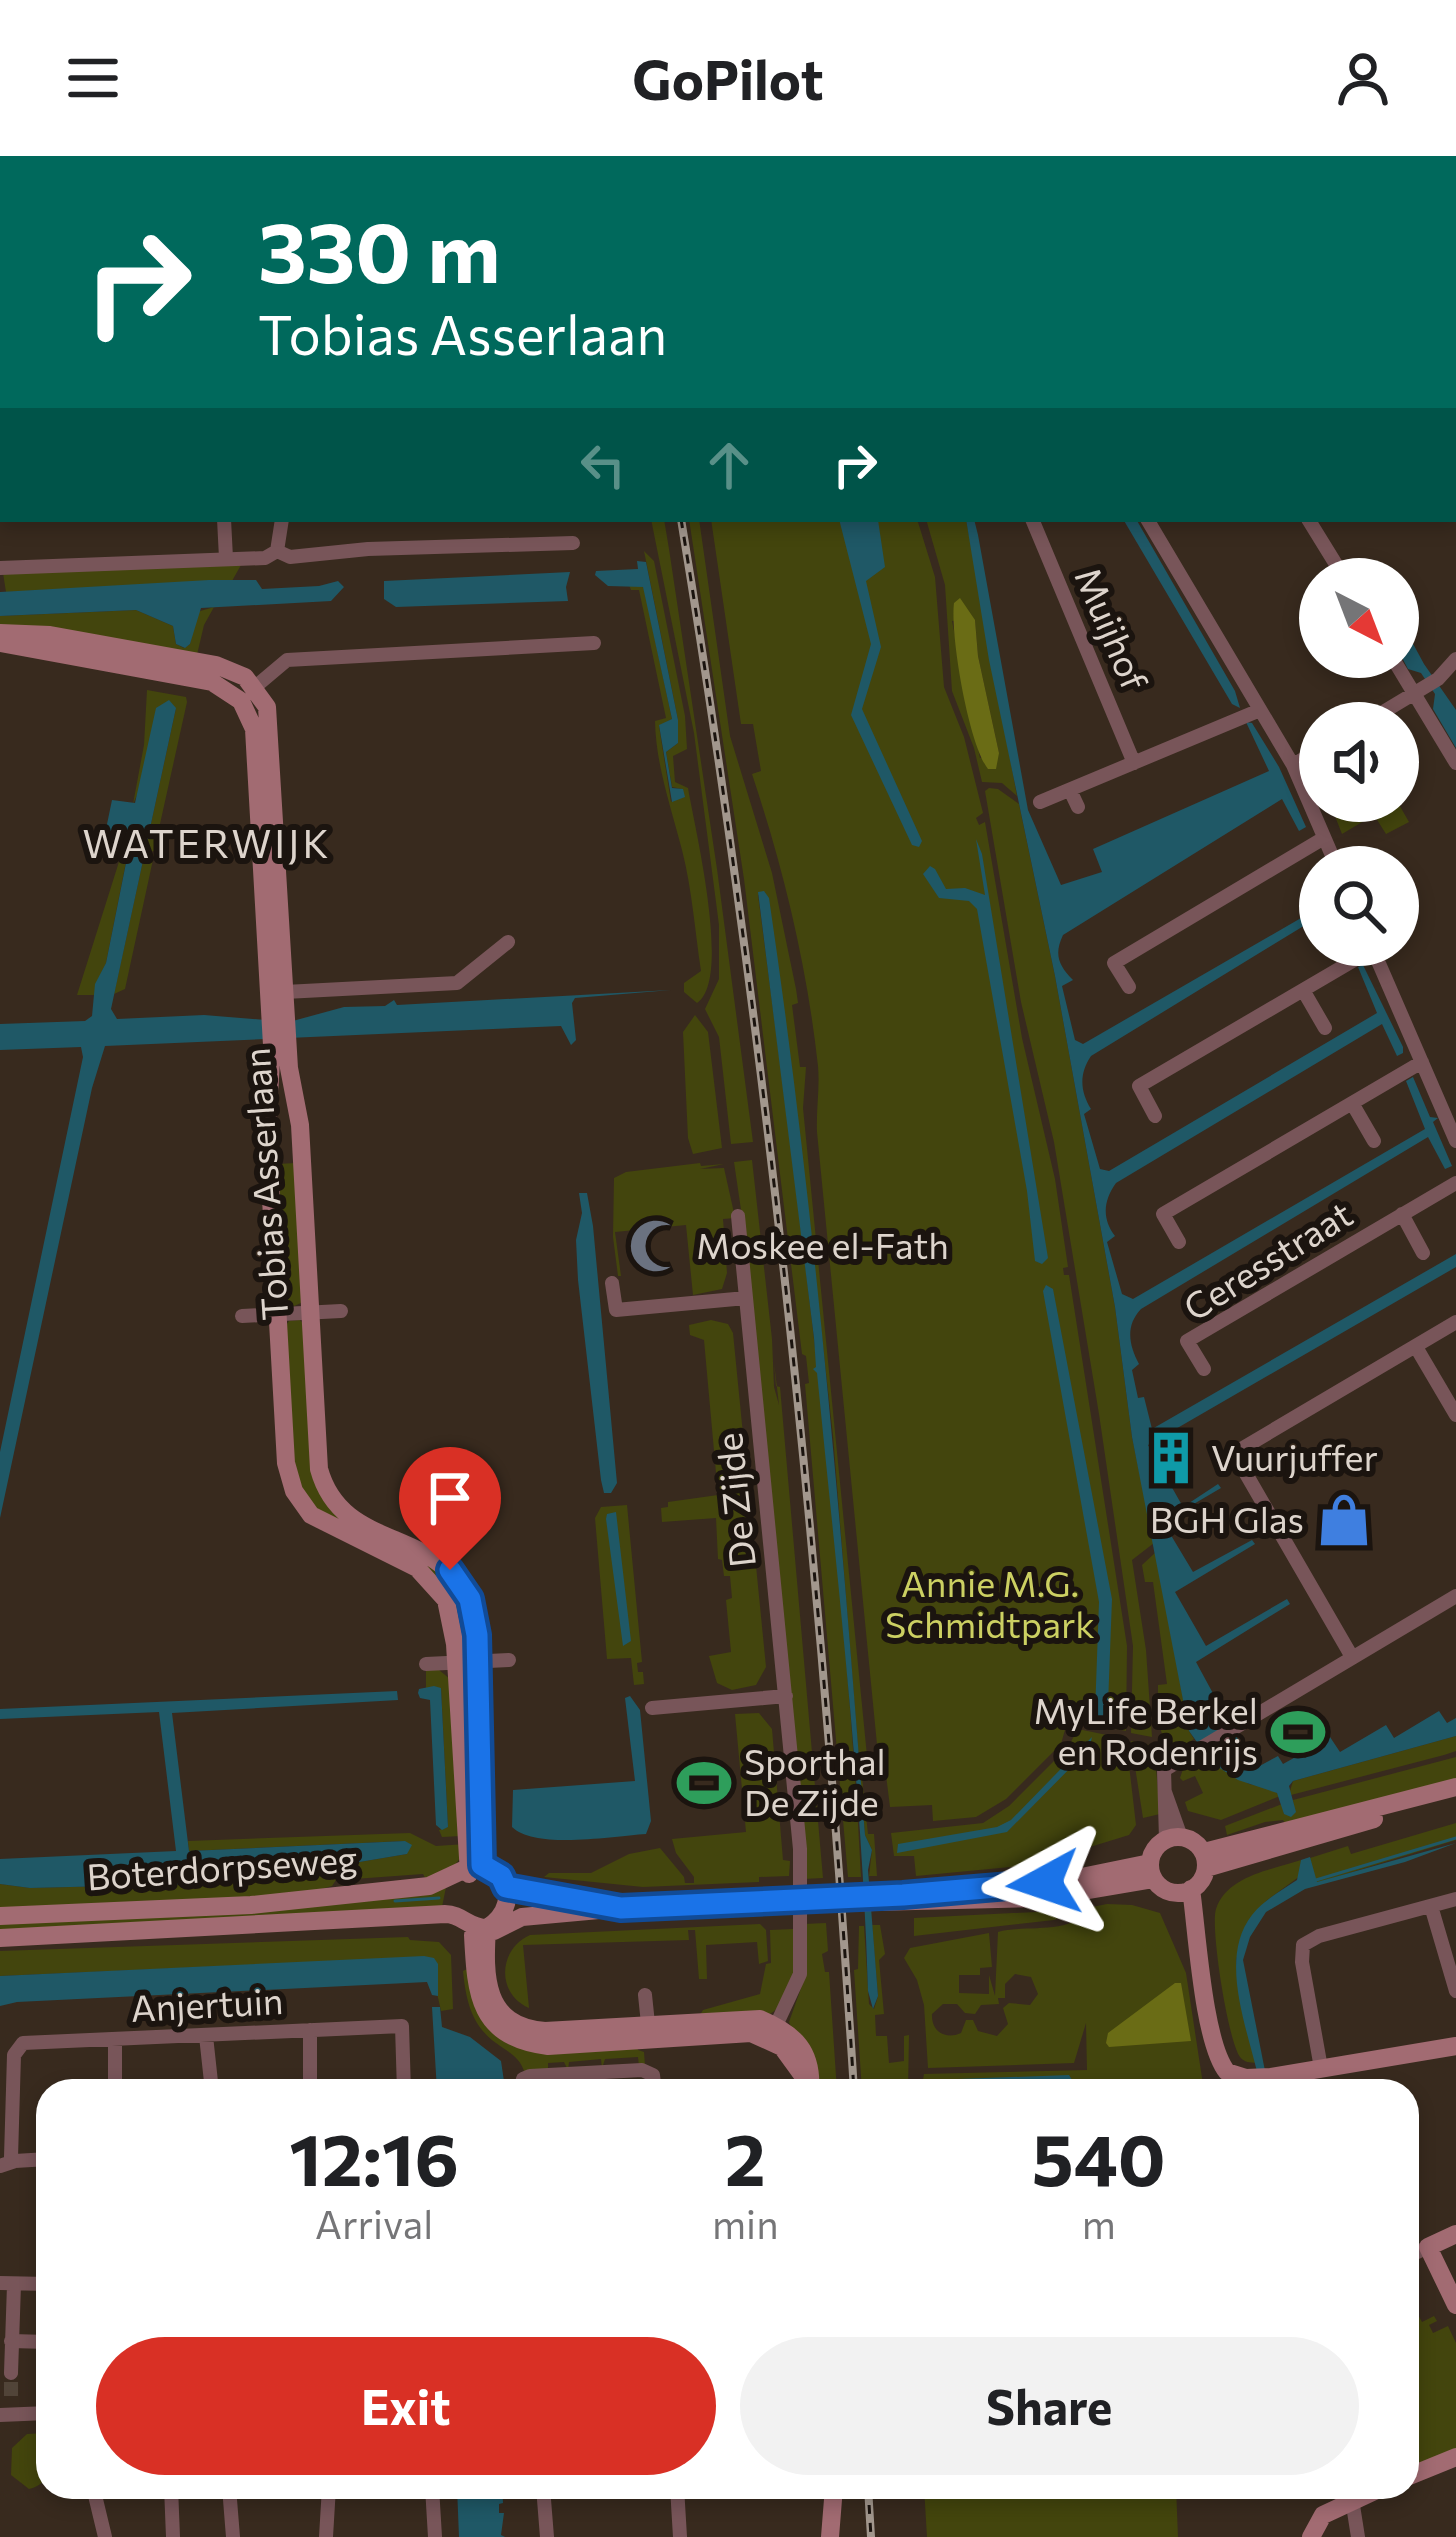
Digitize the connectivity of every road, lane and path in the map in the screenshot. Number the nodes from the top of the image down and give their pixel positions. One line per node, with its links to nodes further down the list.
1 (224, 522): 8 (street)
2 (282, 522): 7 (street)
3 (1033, 522): 22 (street, Muijhof)
4 (1150, 522): 20 (street)
5 (1310, 522): 9 (street)
6 (573, 543): 7 (street)
7 (277, 550): 8 (street)
8 (226, 558): 10 (street)
9 (1332, 558)
10 (0, 568)
11 (0, 633): 14 (street, Tobias Asserlaan)
12 (0, 642): 14 (street, Tobias Asserlaan)
13 (594, 643): 18 (street)
14 (99, 659): 18 (street, Tobias Asserlaan); 35 (street, Tobias Asserlaan)
15 (1456, 659): 17 (street)
16 (1417, 678): 17 (street)
17 (1427, 686): 19 (street); 23 (street)
18 (255, 687): 35 (street, Tobias Asserlaan)
19 (1400, 702)
20 (1260, 710): 22 (street); 24 (street)
21 (1299, 761): 24 (street)
22 (1134, 763): 25 (street)
23 (1456, 763)
24 (1293, 765): 28 (street)
25 (1070, 790): 26 (street); 27 (street)
26 (1040, 802)
27 (1078, 807)
28 (1324, 838): 29 (street); 33 (street)
29 (1328, 846)
30 (508, 942): 35 (street)
31 (1342, 966): 34 (street)
32 (1380, 966): 38 (street)
33 (1129, 988)
34 (1303, 990): 36 (street); 40 (street)
35 (281, 1006): 37 (street, Tobias Asserlaan)
36 (1325, 1028)
37 (280, 1044): 51 (street, Tobias Asserlaan); 52 (street, Tobias Asserlaan)
38 (1422, 1062): 39 (street); 42 (street)
39 (1352, 1103): 41 (street); 46 (street)
40 (1155, 1116)
41 (1374, 1141)
42 (1456, 1141)
43 (1456, 1184): 44 (street, Ceresstraat)
44 (1402, 1214): 47 (street, Ceresstraat); 56 (street, Ceresstraat)
45 (738, 1216): 49 (street, De Zijde)
46 (1179, 1242)
47 (1424, 1253)
48 (612, 1283): 49 (street)
49 (746, 1298): 64 (street, De Zijde)
50 (341, 1311): 51 (street)
51 (310, 1312): 52 (street); 61 (street, Tobias Asserlaan)
52 (278, 1314): 53 (street); 62 (street, Tobias Asserlaan)
53 (242, 1316)
54 (1456, 1322): 55 (street)
55 (1416, 1347): 57 (street); 59 (street)
56 (1204, 1369)
57 (1456, 1415)
58 (1456, 1596): 59 (street)
59 (1352, 1658): 67 (street)
60 (509, 1660): 61 (street)
61 (478, 1662): 62 (street); 69 (street, Tobias Asserlaan)
62 (455, 1663): 63 (street); 69 (street, Tobias Asserlaan)
63 (426, 1664)
64 (786, 1696): 65 (street); 84 (street, De Zijde)
65 (652, 1708)
66 (1456, 1787): 68 (street)
67 (1174, 1838): 68 (street); 70 (street)
68 (1205, 1860): 72 (street)
69 (473, 1868): 71 (street); 76 (street); 77 (street, Boterdorpseweg)
70 (1152, 1871): 72 (street); 75 (street)
71 (507, 1891): 75 (street); 78 (street)
72 (1184, 1891): 88 (street)
73 (1456, 1899): 74 (street)
74 (1431, 1906): 80 (street); 88 (street)
75 (621, 1908): 78 (street)
76 (449, 1914): 78 (street); 79 (street, Boterdorpseweg)
77 (0, 1916)
78 (488, 1930): 83 (street)
79 (0, 1938)
80 (1456, 1991)
81 (644, 1995): 83 (street)
82 (310, 2030): 85 (street, Anjertuin); 91 (street); 92 (street, Anjertuin)
83 (649, 2031): 84 (street)
84 (773, 2032): 95 (street)
85 (206, 2036): 86 (street, Anjertuin); 90 (street)
86 (115, 2040): 89 (street); 96 (street, Anjertuin)
87 (1456, 2046): 88 (street)
88 (1321, 2068)
89 (115, 2079)
90 (211, 2079)
91 (310, 2079)
92 (404, 2079)
93 (581, 2079): 94 (street)
94 (652, 2079)
95 (811, 2079)
96 (7, 2163)
97 (1456, 2234): 98 (street)
98 (1428, 2247): 99 (street); 101 (street)
99 (1419, 2251)
100 (7, 2284): 102 (street)
101 (1456, 2305)
102 (11, 2341): 103 (street); 104 (street)
103 (36, 2342)
104 (11, 2372)
105 (11, 2396): 107 (street)
106 (36, 2413): 107 (street)
107 (6, 2414)
108 (1456, 2457): 109 (street)
109 (1419, 2472)
110 (96, 2499): 121 (street)
111 (171, 2499): 122 (street)
112 (230, 2499): 123 (street)
113 (328, 2499): 124 (street)
114 (432, 2499): 125 (street)
115 (545, 2499): 126 (street)
116 (678, 2499): 127 (street)
117 (834, 2499): 128 (street)
118 (835, 2499): 129 (street)
119 (1361, 2499): 120 (street)
120 (1326, 2518): 130 (street)
121 (105, 2537)
122 (173, 2537)
123 (233, 2537)
124 (326, 2537)
125 (434, 2537)
126 (547, 2537)
127 (680, 2537)
128 (830, 2537)
129 (840, 2537)
130 (1358, 2537)

